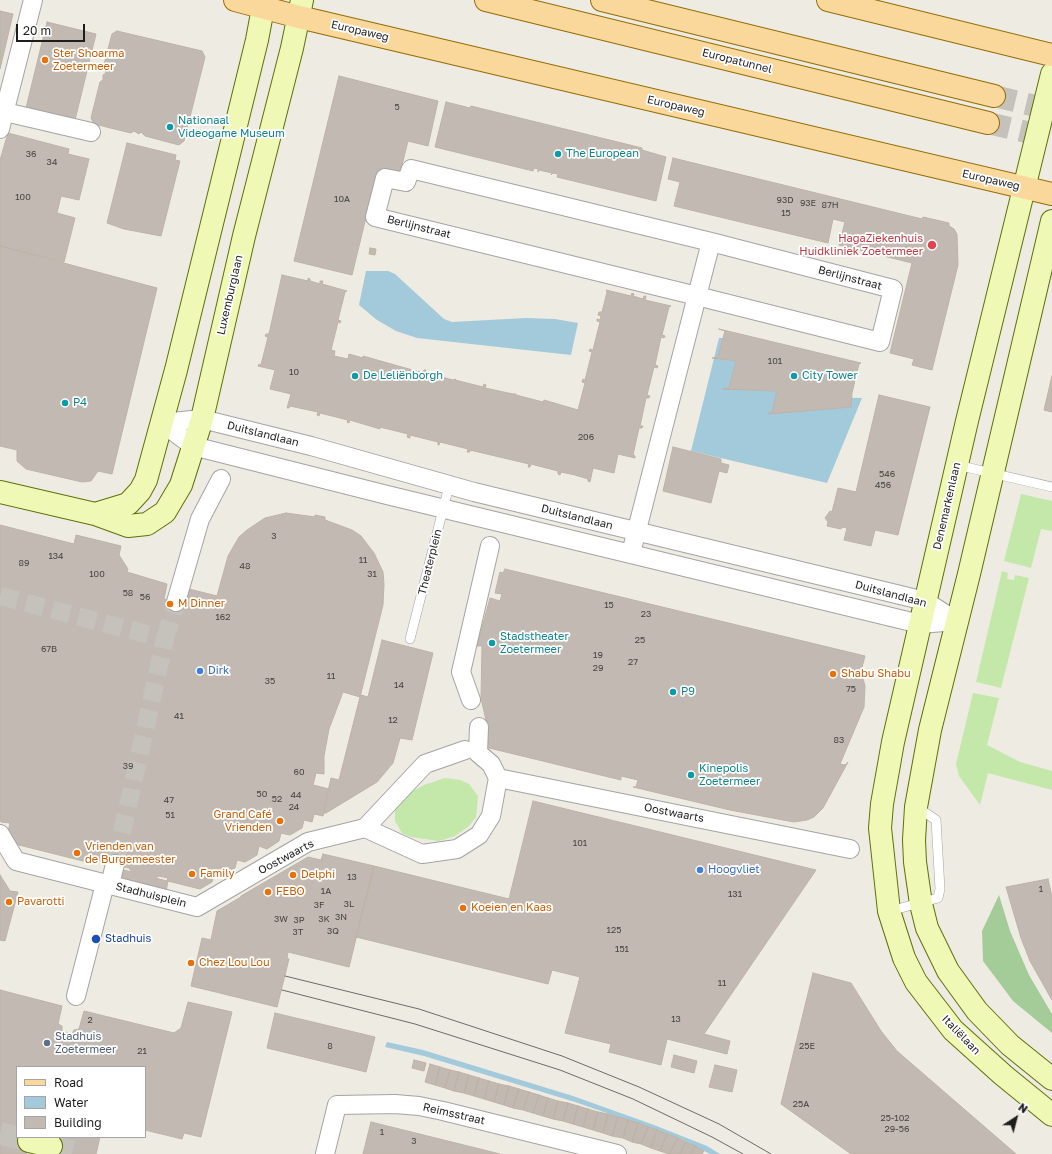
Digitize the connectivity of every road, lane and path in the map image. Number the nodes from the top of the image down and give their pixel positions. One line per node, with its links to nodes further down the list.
1 (33, 0): 11 (street)
2 (234, 0): 6 (main road, Europaweg)
3 (486, 0): 12 (main road, Europatunnel)
4 (602, 0): 10 (main road)
5 (828, 0): 8 (main road)
6 (263, 4): 7 (main road, Europaweg); 21 (street)
7 (297, 8): 15 (main road, Europaweg); 20 (street, Luxemburglaan)
8 (1052, 55)
9 (1052, 74): 15 (street, Denemarkenlaan)
10 (994, 96)
11 (5, 112): 13 (street); 14 (street)
12 (988, 123)
13 (0, 129)
14 (91, 132)
15 (1024, 188): 16 (main road, Europaweg); 23 (street, Denemarkenlaan)
16 (1052, 194)
17 (1052, 221): 24 (street)
18 (711, 242): 19 (street); 19 (street, Berlijnstraat); 19 (street, Berlijnstraat)
19 (696, 296): 31 (street)
20 (202, 419): 21 (street, Duitslandlaan); 22 (street, Luxemburglaan); 26 (street, Duitslandlaan)
21 (162, 423): 22 (street, Duitslandlaan); 30 (street)
22 (193, 446): 29 (street, Duitslandlaan); 30 (street, Luxemburglaan)
23 (957, 465): 24 (lane); 34 (street, Denemarkenlaan)
24 (992, 474): 27 (lane); 36 (street)
25 (221, 479): 35 (street)
26 (449, 486): 29 (lane, Theaterplein); 31 (street, Duitslandlaan)
27 (1052, 487)
28 (0, 492): 30 (street, Luxemburglaan)
29 (443, 509): 33 (street, Duitslandlaan); 38 (lane, Theaterplein)
30 (96, 514)
31 (637, 531): 33 (street); 34 (street, Duitslandlaan)
32 (490, 546): 39 (street)
33 (631, 553): 37 (street, Duitslandlaan)
34 (925, 601): 36 (street, Duitslandlaan); 37 (street, Denemarkenlaan)
35 (176, 602)
36 (956, 621): 37 (street, Duitslandlaan); 48 (street)
37 (920, 624): 50 (street, Denemarkenlaan)
38 (410, 639)
39 (472, 700)
40 (479, 727): 42 (street)
41 (465, 750): 43 (street)
42 (498, 778): 43 (street); 45 (street, Oostwaarts)
43 (365, 828): 49 (street, Oostwaarts)
44 (0, 834): 47 (street, Stadhuisplein)
45 (850, 849)
46 (115, 864): 47 (street)
47 (107, 884): 49 (street, Stadhuisplein); 51 (street, Stadhuisplein)
48 (921, 904): 50 (lane); 52 (street)
49 (197, 907)
50 (889, 911): 53 (street, Italiëlaan)
51 (76, 996)
52 (1052, 1079)
53 (1052, 1115)
54 (29, 1141): 55 (street)
55 (51, 1146)
56 (325, 1154): 57 (street, Reimsstraat)
57 (618, 1154)

